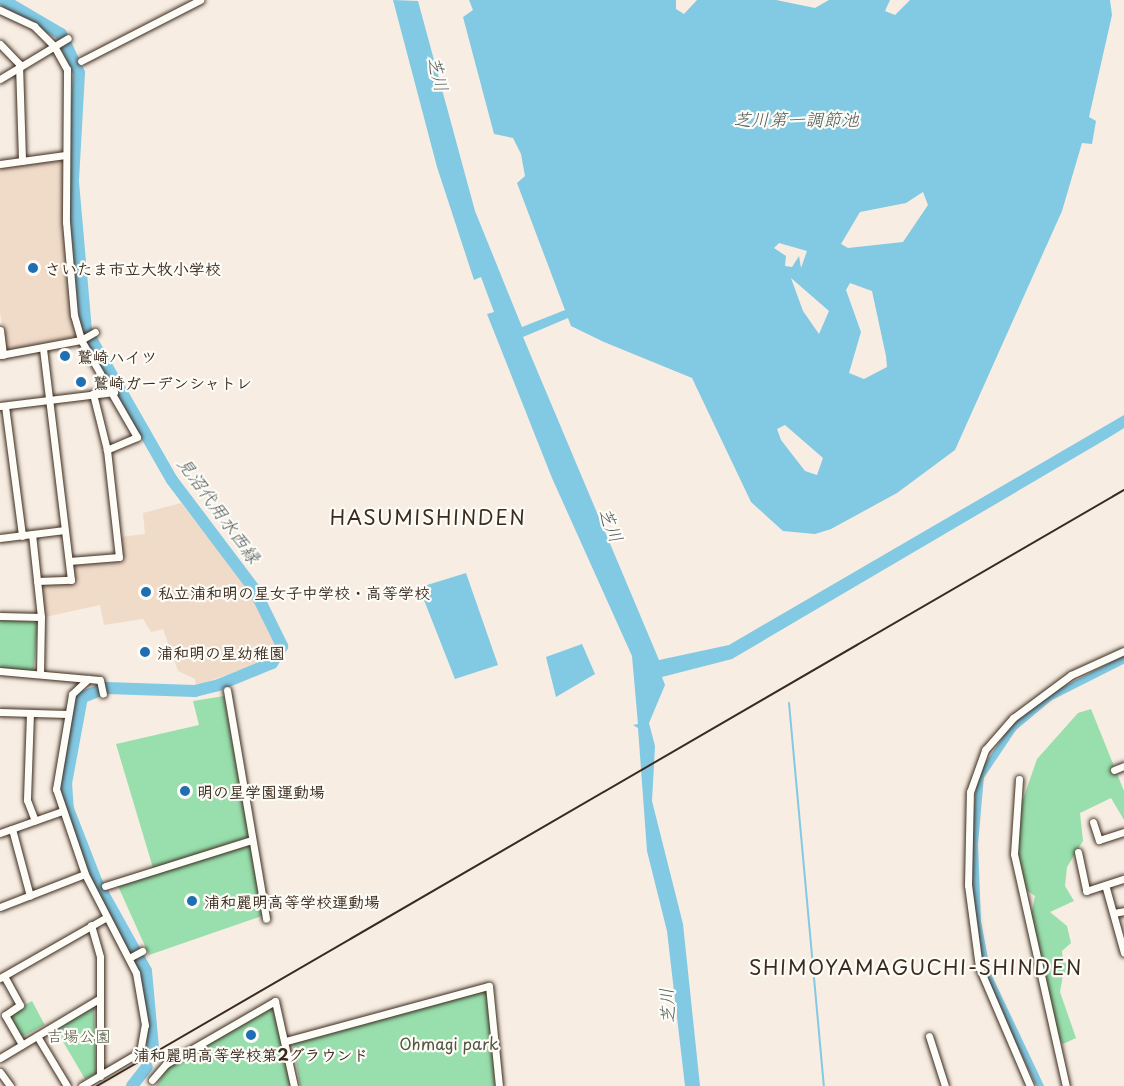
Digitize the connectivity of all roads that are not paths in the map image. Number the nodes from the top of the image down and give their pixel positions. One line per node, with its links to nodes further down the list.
1 (200, 0): 5 (street)
2 (0, 10): 3 (street)
3 (61, 42): 6 (street); 8 (street)
4 (0, 44): 6 (street)
5 (81, 62)
6 (19, 64): 7 (street); 9 (street)
7 (0, 79)
8 (65, 155): 9 (street); 13 (street)
9 (22, 161): 10 (street)
10 (0, 164)
11 (0, 330): 15 (street)
12 (95, 332): 13 (street)
13 (84, 339): 14 (street); 16 (street)
14 (43, 348): 15 (street); 18 (street)
15 (2, 355)
16 (114, 392): 17 (street); 20 (street)
17 (93, 394): 18 (street); 20 (street)
18 (49, 400): 19 (street); 21 (street)
19 (2, 406): 23 (street)
20 (107, 450): 25 (street)
21 (65, 530): 22 (street); 25 (street)
22 (32, 534): 23 (street); 26 (street)
23 (22, 536): 24 (street)
24 (0, 538)
25 (69, 561): 26 (street)
26 (37, 581): 28 (street)
27 (0, 616): 28 (street)
28 (41, 617): 31 (street)
29 (1124, 651): 79 (street)
30 (0, 671): 31 (street)
31 (40, 672): 32 (street)
32 (88, 679): 34 (street); 37 (street)
33 (226, 690): 47 (street)
34 (103, 694)
35 (0, 712): 36 (street)
36 (30, 713): 37 (street); 42 (street)
37 (68, 714): 41 (street)
38 (1124, 766): 39 (street)
39 (1114, 770)
40 (1019, 779): 80 (street)
41 (62, 811): 42 (street); 49 (street)
42 (35, 821): 44 (street)
43 (1093, 822): 45 (street)
44 (12, 829): 46 (street); 53 (street)
45 (1124, 832)
46 (0, 833)
47 (252, 840): 51 (street); 58 (street)
48 (1077, 852): 52 (street)
49 (85, 874): 53 (street); 57 (street)
50 (1124, 879): 52 (street)
51 (105, 886)
52 (1106, 888): 56 (street)
53 (30, 896): 54 (street)
54 (0, 907)
55 (1124, 911): 56 (street)
56 (1114, 914): 61 (street)
57 (105, 918): 59 (street); 62 (street)
58 (266, 919)
59 (91, 925): 63 (street); 64 (street)
60 (142, 951): 62 (street)
61 (1124, 952)
62 (129, 958): 71 (street)
63 (2, 977): 68 (street)
64 (99, 999): 65 (street); 71 (street)
65 (37, 1036): 68 (street); 74 (street)
66 (929, 1036): 78 (street)
67 (286, 1041): 72 (street); 76 (street); 77 (street)
68 (22, 1045): 69 (street)
69 (0, 1058)
70 (0, 1072): 73 (street)
71 (100, 1076): 75 (street)
72 (152, 1080)
73 (10, 1086)
74 (67, 1086)
75 (82, 1086)
76 (294, 1086)
77 (499, 1086)
78 (945, 1086)
79 (1030, 1086)
80 (1065, 1086)

